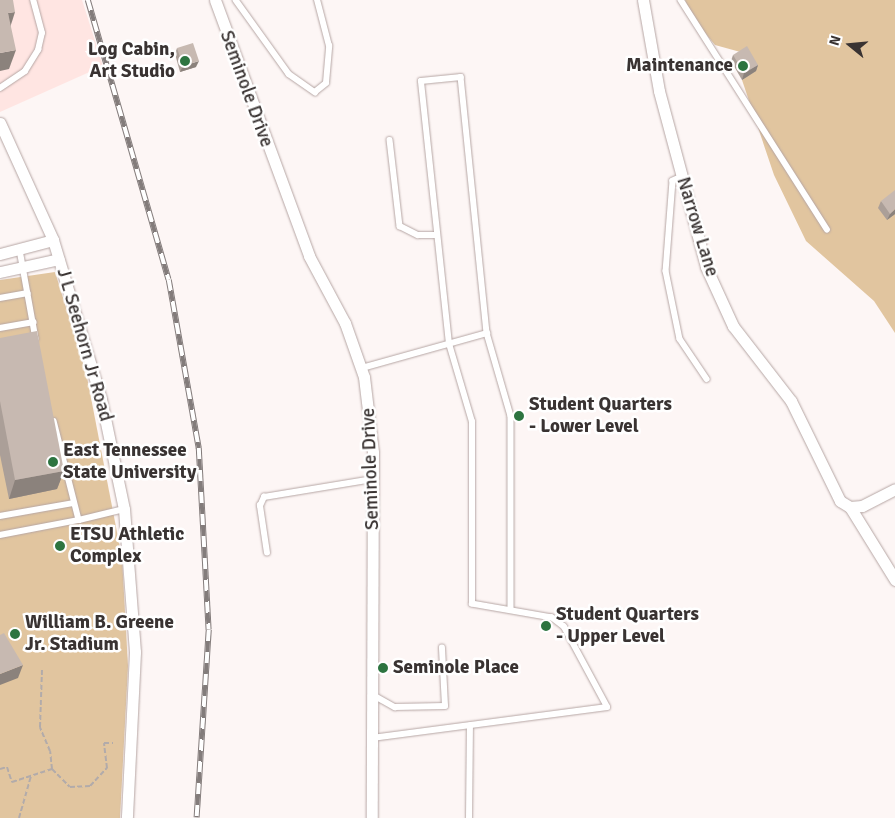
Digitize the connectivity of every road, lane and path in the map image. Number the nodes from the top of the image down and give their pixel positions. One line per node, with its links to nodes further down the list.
1 (32, 0): 7 (lane)
2 (215, 0): 26 (street, Seminole Drive)
3 (236, 0): 4 (lane)
4 (316, 0)
5 (643, 0): 10 (street, Narrow Lane)
6 (680, 0): 11 (lane)
7 (0, 88)
8 (0, 123): 13 (street, J L Seehorn Jr Road)
9 (390, 140): 12 (lane)
10 (682, 177): 27 (lane); 32 (street, Narrow Lane)
11 (827, 229)
12 (437, 234): 23 (lane); 24 (lane)
13 (53, 240): 14 (street); 16 (street, J L Seehorn Jr Road)
14 (20, 250): 15 (street); 17 (lane)
15 (0, 254)
16 (59, 259): 17 (street); 33 (street, J L Seehorn Jr Road)
17 (24, 266): 18 (street); 19 (lane)
18 (0, 272)
19 (28, 293): 20 (lane); 21 (lane)
20 (0, 298)
21 (33, 322): 22 (lane); 25 (lane)
22 (0, 328)
23 (487, 333): 24 (lane); 39 (lane)
24 (449, 344): 26 (lane); 39 (lane)
25 (38, 346)
26 (362, 368): 29 (street, Seminole Drive)
27 (706, 379)
28 (51, 408): 31 (lane)
29 (373, 479): 37 (lane); 42 (street, Seminole Drive)
30 (894, 493): 32 (street)
31 (74, 503): 34 (lane); 35 (lane)
32 (850, 507): 38 (street, Narrow Lane)
33 (124, 509): 35 (lane); 50 (street, J L Seehorn Jr Road)
34 (0, 516)
35 (79, 520): 36 (lane)
36 (0, 535)
37 (267, 553)
38 (895, 580)
39 (511, 609): 43 (lane)
40 (442, 648): 42 (lane)
41 (42, 669): 47 (path)
42 (373, 696): 44 (street, Seminole Drive)
43 (470, 726): 44 (lane); 52 (lane)
44 (372, 738): 51 (street, Seminole Drive)
45 (113, 742): 47 (path)
46 (0, 769): 48 (path)
47 (52, 770): 48 (path)
48 (31, 776): 49 (path)
49 (19, 818)
50 (127, 818)
51 (372, 818)
52 (469, 818)

